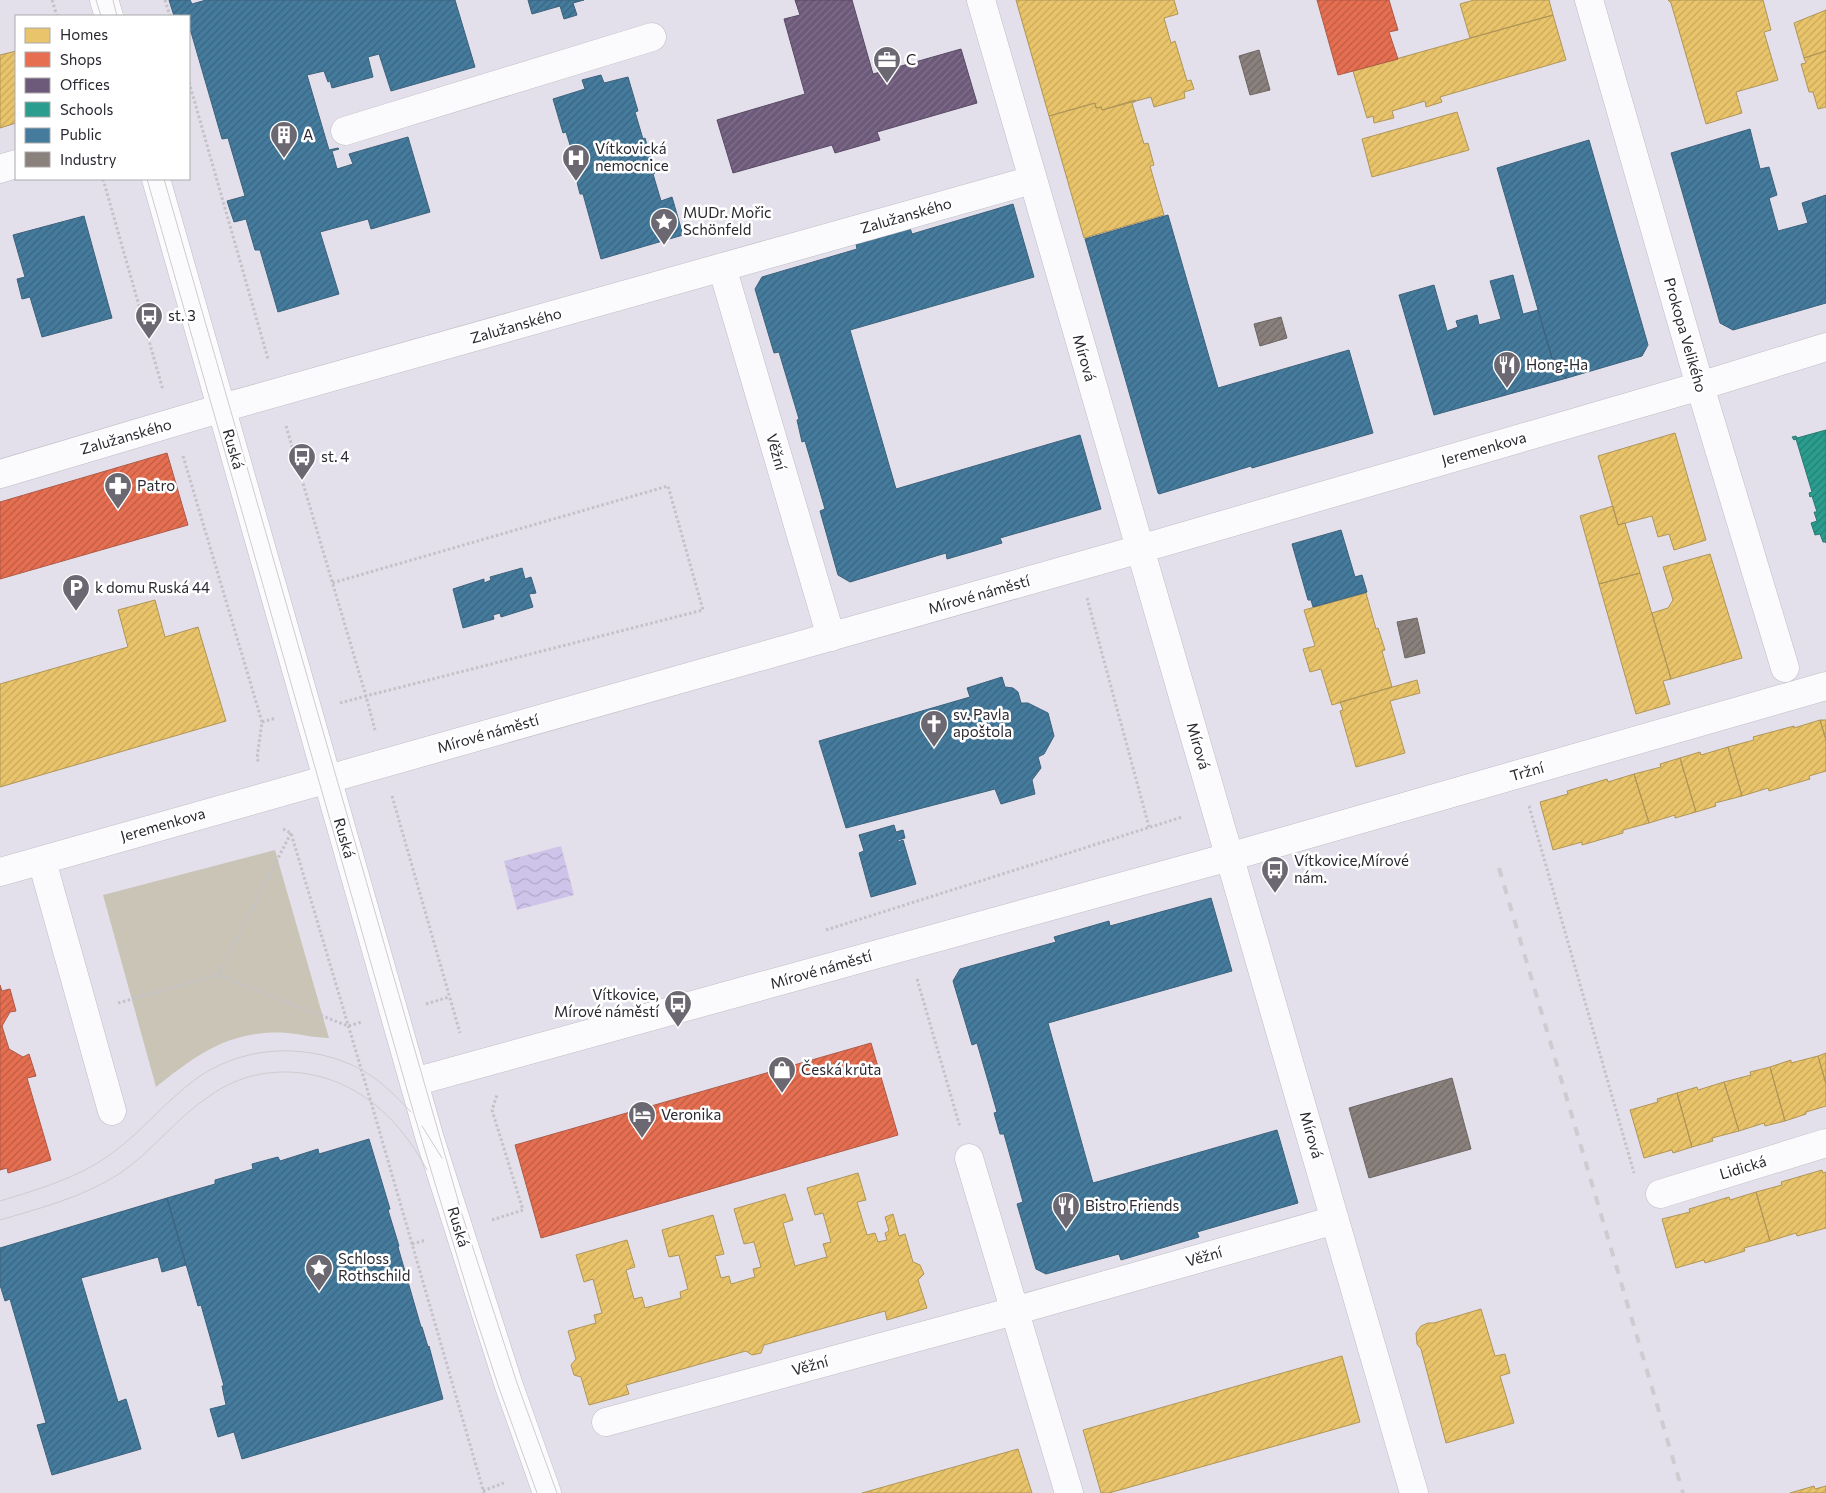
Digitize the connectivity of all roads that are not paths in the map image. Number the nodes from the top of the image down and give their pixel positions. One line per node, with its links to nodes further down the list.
1 (104, 0): 4 (street)
2 (981, 0): 10 (street, Mírová)
3 (1589, 0): 13 (street, Prokopa Velikého)
4 (109, 15)
5 (652, 37): 6 (street)
6 (345, 132)
7 (15, 164): 8 (street)
8 (0, 169)
9 (156, 180): 14 (street, Ruská)
10 (1032, 180): 11 (street, Zalužanského); 16 (street, Mírová)
11 (722, 267): 14 (street, Zalužanského); 17 (street, Věžní)
12 (1826, 347): 13 (street, Jeremenkova)
13 (1700, 386): 16 (street, Jeremenkova); 18 (street, Prokopa Velikého)
14 (222, 408): 15 (street, Zalužanského); 20 (street, Ruská)
15 (0, 474)
16 (1140, 549): 17 (street, Mírové náměstí); 21 (street, Mírová)
17 (831, 637): 20 (street, Mírové náměstí)
18 (1786, 668)
19 (1826, 686): 21 (street, Tržní)
20 (327, 780): 22 (street, Jeremenkova); 24 (street, Ruská)
21 (1229, 857): 24 (street, Mírové náměstí); 29 (street, Mírová)
22 (42, 860): 23 (street, Jeremenkova); 25 (street)
23 (0, 872)
24 (414, 1082): 32 (street, Ruská)
25 (112, 1111)
26 (1826, 1143): 28 (street, Lidická)
27 (969, 1158): 30 (street)
28 (1660, 1194)
29 (1335, 1220): 30 (street, Věžní); 34 (street, Mírová)
30 (1014, 1311): 31 (street, Věžní); 33 (street)
31 (606, 1422)
32 (547, 1493)
33 (1069, 1493)
34 (1414, 1493)

